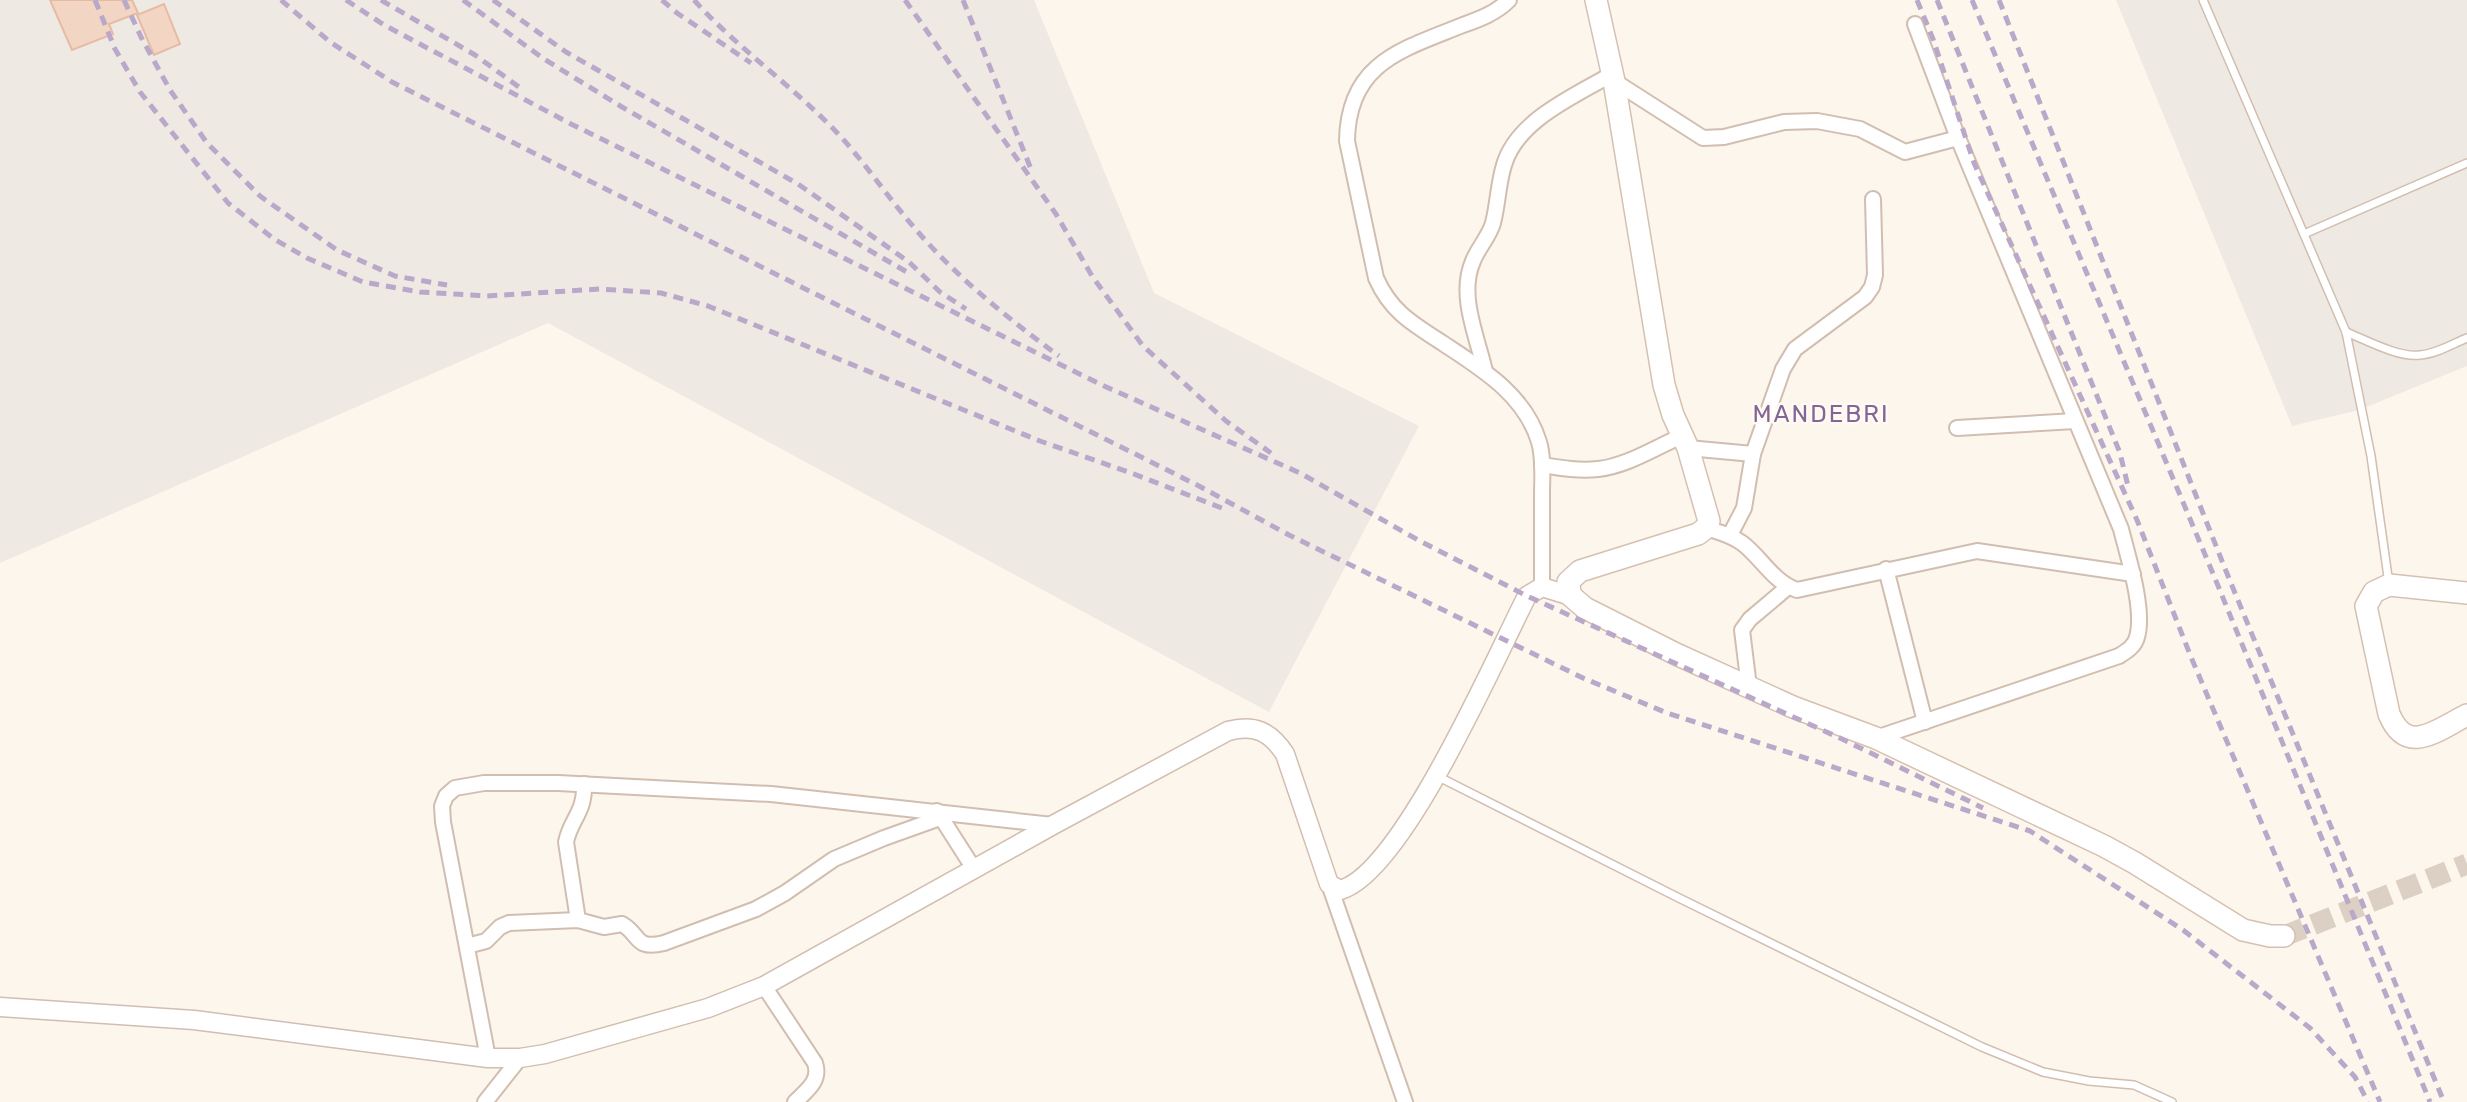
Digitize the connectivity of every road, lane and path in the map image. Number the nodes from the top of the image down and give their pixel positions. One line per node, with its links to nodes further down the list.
1 (1509, 0): 12 (street)
2 (1596, 0): 5 (main road)
3 (2203, 0): 9 (lane)
4 (1915, 24): 6 (street)
5 (1613, 77): 6 (street); 12 (street); 15 (main road)
6 (1958, 138): 13 (street)
7 (2467, 163): 9 (lane)
8 (1873, 199): 16 (street)
9 (2304, 234): 10 (lane)
10 (2346, 332): 11 (lane); 22 (lane)
11 (2467, 338)
12 (1485, 371): 17 (street)
13 (2074, 421): 14 (street); 21 (street)
14 (1957, 428)
15 (1685, 442): 16 (street); 17 (street); 18 (main road)
16 (1753, 454): 19 (street)
17 (1542, 465): 23 (street)
18 (1706, 528): 19 (street); 26 (main road)
19 (1730, 535): 24 (street)
20 (1886, 569): 21 (street); 24 (street); 29 (street)
21 (2133, 575): 29 (street)
22 (2389, 585): 25 (main road); 28 (main road)
23 (1542, 587): 26 (street); 31 (street)
24 (1788, 587): 27 (street)
25 (2467, 593)
26 (1571, 596): 27 (main road)
27 (1749, 687): 30 (main road)
28 (2467, 715)
29 (1925, 722): 30 (street)
30 (1875, 738): 38 (main road)
31 (1437, 776): 36 (street); 47 (lane)
32 (584, 784): 33 (street); 37 (street); 39 (street)
33 (938, 814): 34 (street); 35 (street); 37 (street)
34 (1054, 825): 35 (street); 36 (street)
35 (974, 869): 40 (street)
36 (1329, 884): 46 (street)
37 (579, 920): 39 (street)
38 (2284, 936)
39 (467, 946): 42 (street)
40 (764, 986): 43 (street); 45 (street)
41 (0, 1007): 42 (street)
42 (488, 1058): 43 (street)
43 (520, 1058): 44 (street)
44 (485, 1102)
45 (795, 1102)
46 (1405, 1102)
47 (2172, 1102)

